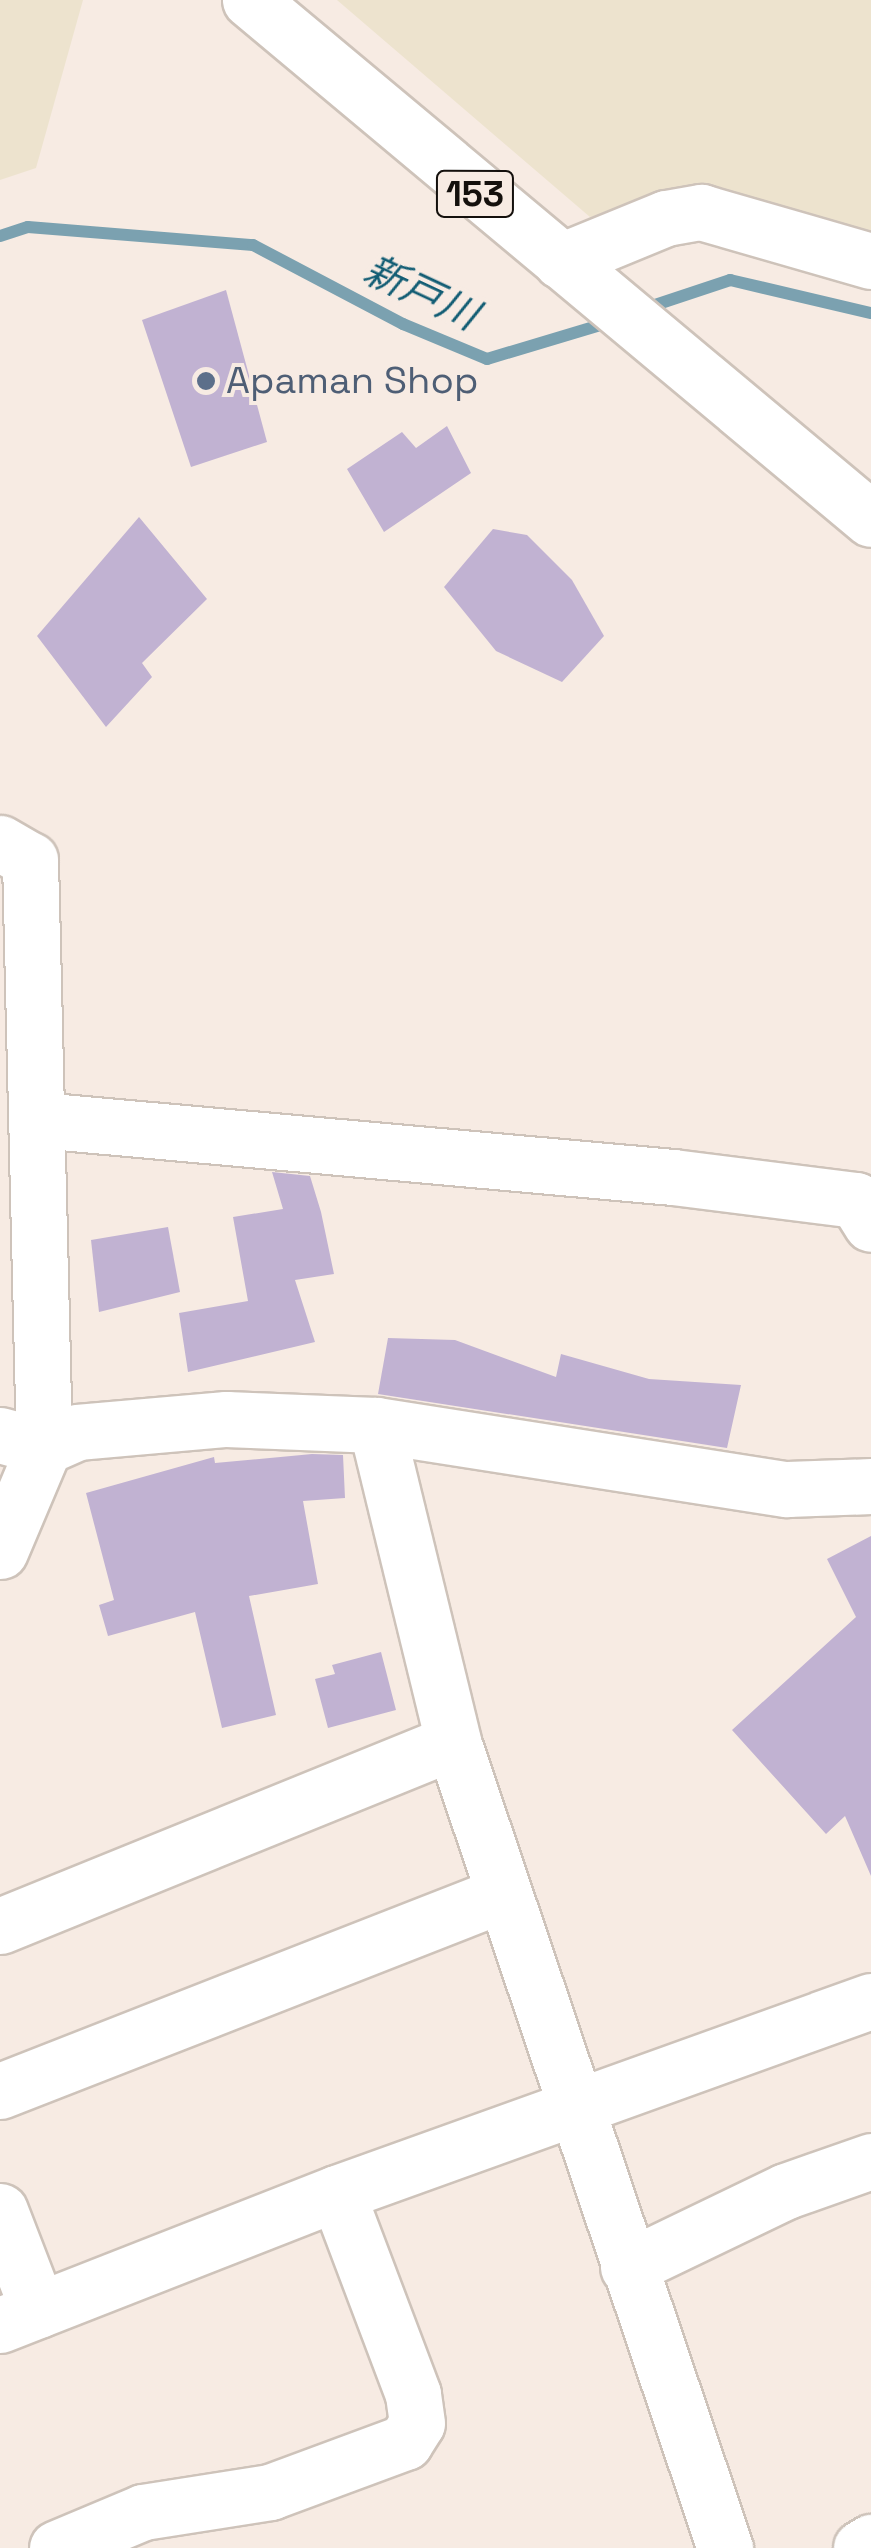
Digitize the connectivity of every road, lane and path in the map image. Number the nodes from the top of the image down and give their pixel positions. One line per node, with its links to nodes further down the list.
1 (250, 0): 3 (main road, 153)
2 (871, 261): 3 (main road)
3 (574, 272): 4 (main road, 153)
4 (871, 519)
5 (0, 844): 6 (main road)
6 (39, 1120): 7 (main road); 9 (main road)
7 (871, 1224)
8 (376, 1425): 9 (main road); 10 (main road); 12 (main road)
9 (22, 1441): 11 (main road)
10 (871, 1486)
11 (0, 1551)
12 (452, 1742): 13 (main road); 14 (main road)
13 (501, 1895): 16 (main road); 17 (main road)
14 (0, 1926)
15 (871, 2001): 17 (main road)
16 (0, 2091)
17 (572, 2108): 19 (main road); 21 (main road)
18 (871, 2161): 21 (main road)
19 (338, 2193): 22 (main road); 24 (main road)
20 (0, 2210): 22 (main road)
21 (628, 2267): 25 (main road)
22 (19, 2317)
23 (871, 2542): 26 (main road)
24 (57, 2548)
25 (725, 2548)
26 (861, 2548)

